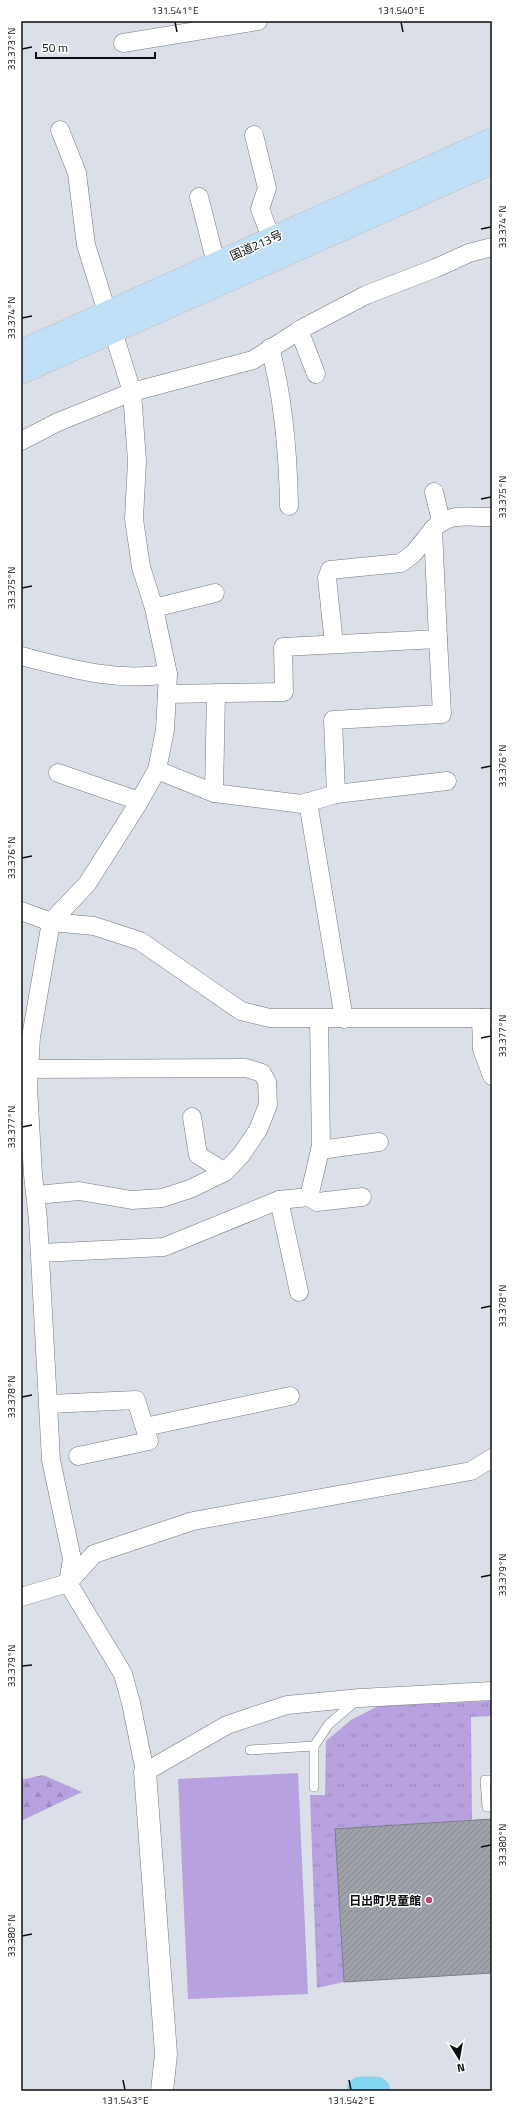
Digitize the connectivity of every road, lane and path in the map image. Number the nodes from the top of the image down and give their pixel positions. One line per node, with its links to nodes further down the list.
1 (258, 21): 2 (street)
2 (123, 43)
3 (60, 130): 11 (street)
4 (254, 135): 8 (street)
5 (492, 139): 8 (highway, 国道213号)
6 (492, 163): 13 (highway, 国道213号)
7 (199, 197): 10 (street)
8 (271, 238): 10 (highway, 国道213号)
9 (492, 247): 12 (street)
10 (216, 263): 11 (highway, 国道213号)
11 (107, 311): 13 (street); 15 (highway, 国道213号)
12 (299, 330): 14 (street); 17 (street)
13 (112, 332): 16 (highway, 国道213号); 18 (street)
14 (270, 348): 18 (street); 21 (street)
15 (21, 351)
16 (21, 373)
17 (316, 374)
18 (132, 392): 19 (street); 25 (street)
19 (21, 441)
20 (434, 492): 23 (street)
21 (289, 506)
22 (492, 517): 23 (street)
23 (437, 525): 26 (street); 27 (street)
24 (215, 593): 25 (street)
25 (154, 608): 29 (street)
26 (438, 639): 27 (street); 36 (street)
27 (334, 644): 30 (street)
28 (21, 656): 29 (street)
29 (168, 674): 31 (street)
30 (216, 693): 31 (street); 35 (street)
31 (167, 694): 32 (street)
32 (157, 770): 35 (street); 37 (street)
33 (58, 774): 37 (street)
34 (447, 782): 36 (street)
35 (214, 793): 38 (street)
36 (336, 794): 38 (street)
37 (139, 801): 40 (street)
38 (308, 802): 43 (street)
39 (21, 911): 40 (street)
40 (51, 922): 42 (street); 44 (street)
41 (487, 1018): 43 (street); 45 (street)
42 (319, 1019): 43 (street); 48 (street)
43 (344, 1019)
44 (29, 1069): 49 (street); 50 (street)
45 (492, 1076)
46 (192, 1117): 49 (street)
47 (379, 1142): 48 (street)
48 (320, 1150): 52 (street)
49 (225, 1172): 51 (street)
50 (27, 1176): 51 (street)
51 (36, 1194): 55 (street)
52 (309, 1197): 53 (street); 54 (street)
53 (362, 1197)
54 (279, 1200): 55 (street); 56 (street)
55 (40, 1253): 58 (street)
56 (299, 1292)
57 (290, 1396): 59 (street)
58 (49, 1404): 59 (street); 62 (street)
59 (145, 1427): 60 (street)
60 (78, 1456)
61 (492, 1458): 62 (street)
62 (68, 1583): 63 (street); 68 (street)
63 (21, 1598)
64 (492, 1691): 65 (street)
65 (360, 1698): 66 (lane); 68 (street)
66 (314, 1746): 67 (lane); 70 (lane)
67 (250, 1750)
68 (145, 1772): 72 (street)
69 (492, 1780): 71 (lane)
70 (314, 1787)
71 (492, 1807)
72 (162, 2091)

